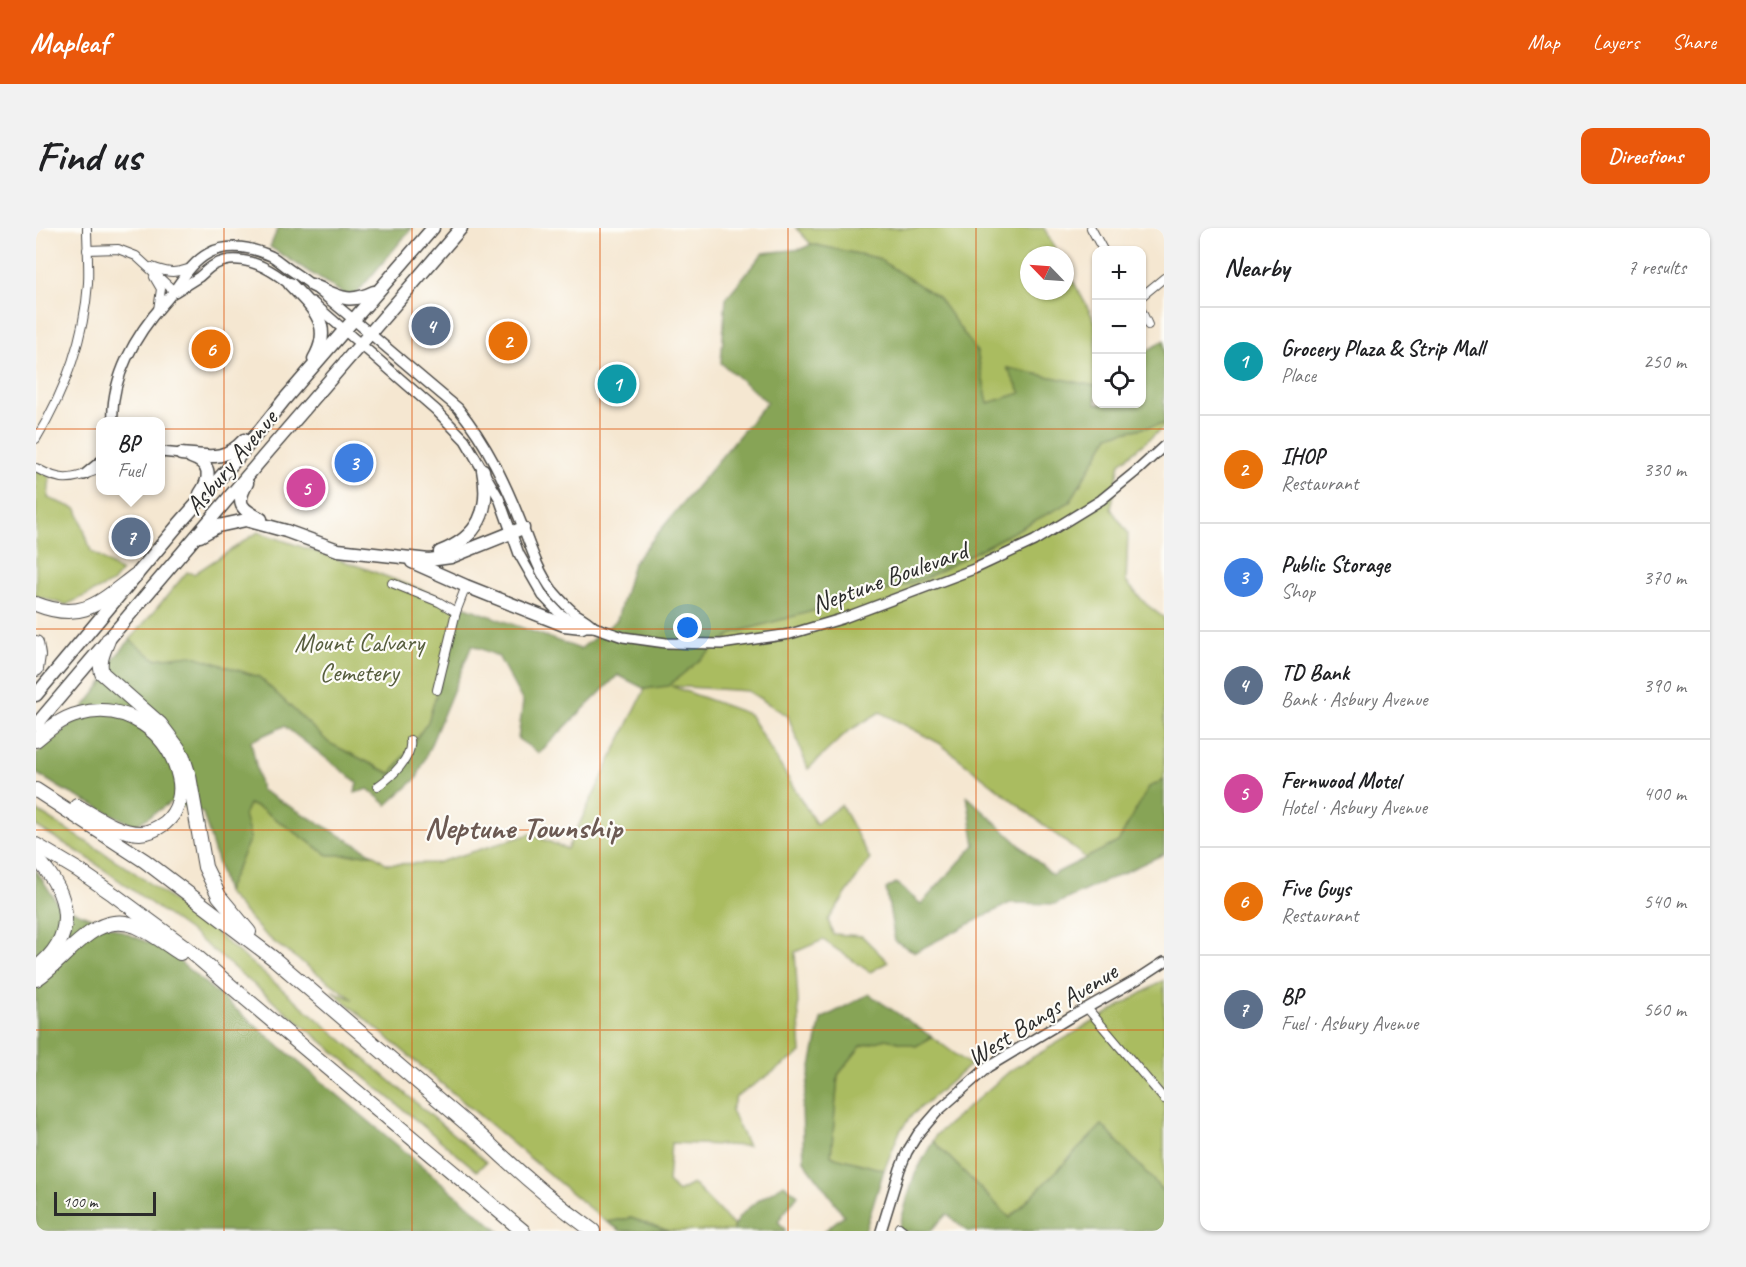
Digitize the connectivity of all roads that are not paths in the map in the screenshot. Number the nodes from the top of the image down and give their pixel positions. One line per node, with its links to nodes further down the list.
1 (87, 228): 6 (street)
2 (433, 228): 12 (main road, Asbury Avenue)
3 (461, 228): 20 (main road, Asbury Avenue)
4 (1091, 228): 5 (street)
5 (1101, 246)
6 (87, 250): 7 (street); 26 (street)
7 (148, 266): 8 (street); 13 (street); 15 (street)
8 (188, 269): 11 (street, Neptune Boulevard); 13 (street)
9 (1164, 278): 14 (street)
10 (290, 284): 13 (street, Neptune Boulevard); 19 (street, Neptune Boulevard); 22 (main road)
11 (312, 285): 12 (main road); 16 (street, Neptune Boulevard)
12 (381, 289): 16 (main road, Asbury Avenue)
13 (175, 292): 15 (street)
14 (1146, 293)
15 (158, 310): 24 (street)
16 (353, 319): 19 (main road, Asbury Avenue); 20 (street, Neptune Boulevard)
17 (1146, 321): 18 (street)
18 (1148, 325)
19 (344, 331): 21 (street, Neptune Boulevard); 22 (main road, Asbury Avenue)
20 (370, 334): 21 (main road, Asbury Avenue); 28 (street, Neptune Boulevard)
21 (361, 346): 25 (street, Neptune Boulevard); 33 (main road, Asbury Avenue)
22 (306, 375): 23 (main road, Asbury Avenue)
23 (273, 413): 30 (main road); 37 (main road, Asbury Avenue)
24 (113, 417)
25 (458, 432): 28 (street); 34 (street, Neptune Boulevard)
26 (36, 439)
27 (1164, 446): 48 (street, Neptune Boulevard)
28 (486, 447): 38 (street, Neptune Boulevard)
29 (165, 452): 30 (street)
30 (181, 454): 37 (main road)
31 (96, 465): 36 (street)
32 (36, 468): 36 (street)
33 (254, 469): 39 (main road); 41 (main road, Asbury Avenue)
34 (483, 470): 40 (street, Neptune Boulevard); 42 (main road)
35 (96, 471): 36 (street)
36 (84, 475)
37 (179, 524): 43 (main road, Asbury Avenue)
38 (523, 528): 40 (main road); 48 (street, Neptune Boulevard)
39 (286, 531): 41 (main road); 42 (main road)
40 (511, 534): 42 (main road); 48 (street, Neptune Boulevard)
41 (196, 538): 49 (main road, Asbury Avenue)
42 (400, 556): 45 (main road)
43 (136, 575): 46 (highway); 53 (main road, Asbury Avenue)
44 (392, 583): 47 (street)
45 (466, 586): 47 (street); 48 (main road)
46 (36, 604)
47 (456, 612): 52 (street)
48 (588, 627)
49 (108, 640): 54 (main road, Asbury Avenue); 62 (highway)
50 (36, 643): 51 (highway)
51 (36, 669)
52 (437, 690)
53 (36, 695)
54 (36, 725)
55 (36, 740): 57 (highway)
56 (410, 740): 58 (street)
57 (36, 784)
58 (378, 786)
59 (36, 790): 62 (highway)
60 (36, 845): 66 (highway)
61 (36, 858): 64 (highway)
62 (273, 958): 70 (highway)
63 (1164, 962): 67 (street, West Bangs Avenue)
64 (36, 968)
65 (36, 980): 66 (highway)
66 (239, 993): 69 (highway)
67 (1087, 1008): 68 (street); 71 (street, West Bangs Avenue)
68 (1164, 1099)
69 (523, 1231)
70 (593, 1231)
71 (881, 1231)

